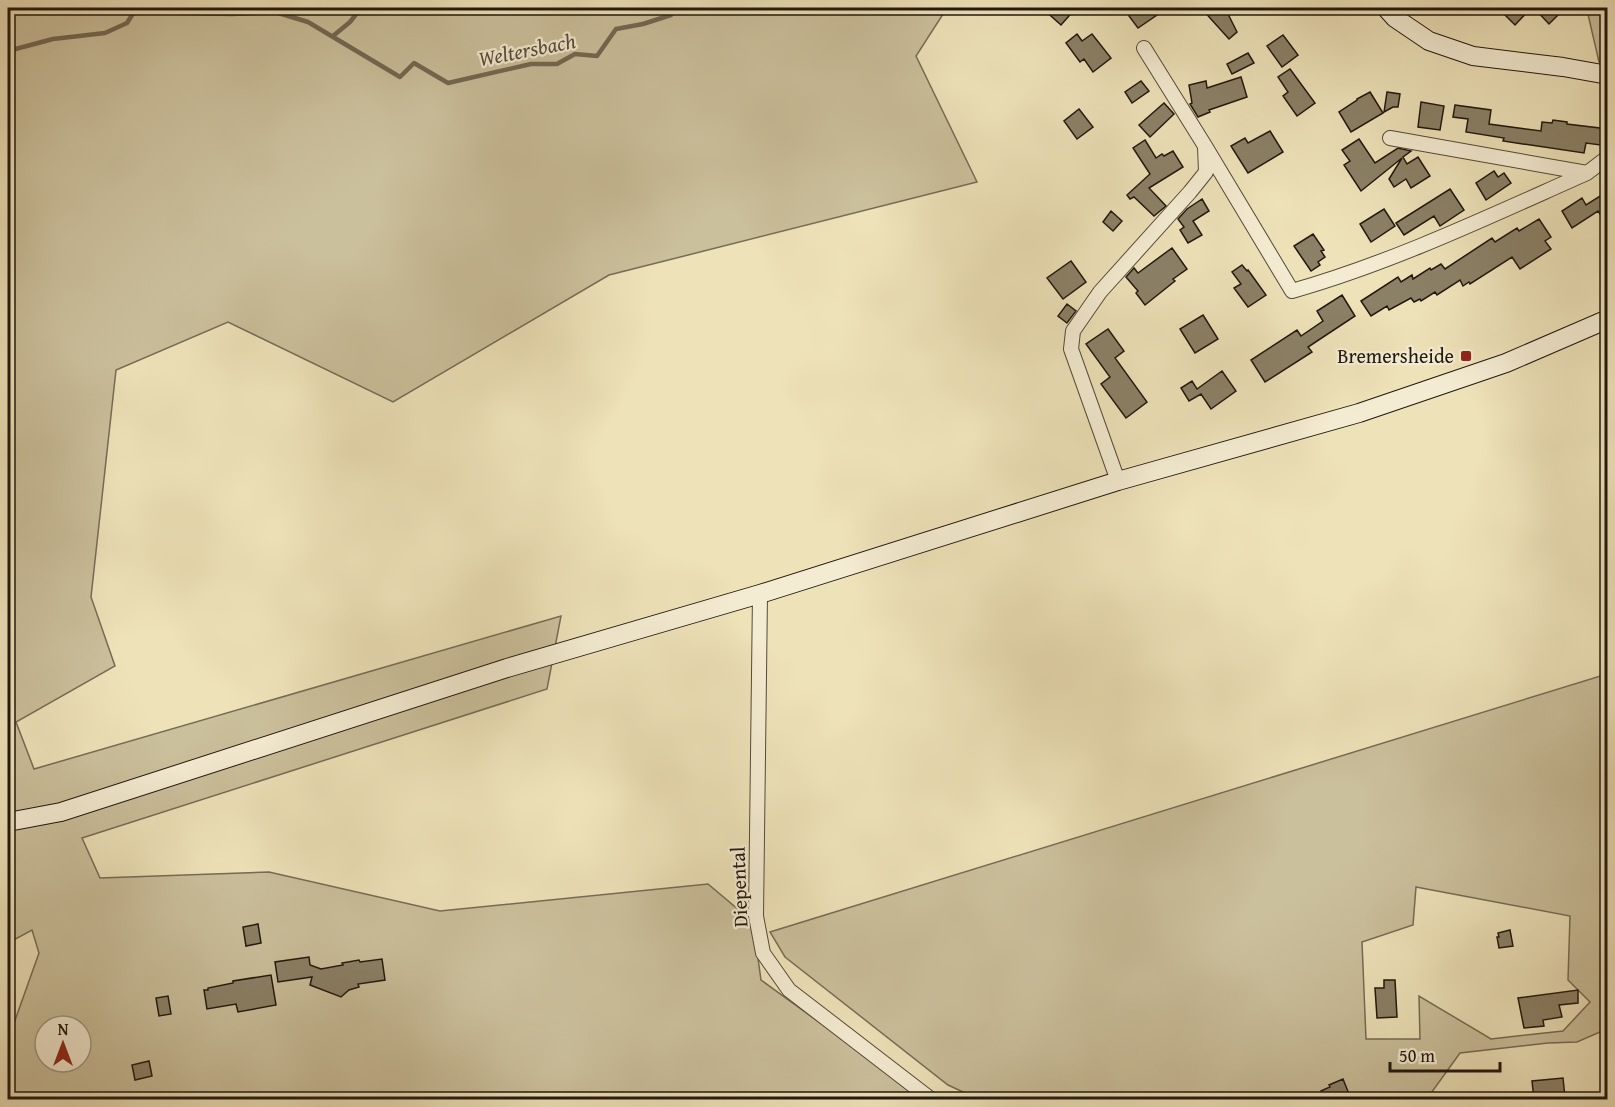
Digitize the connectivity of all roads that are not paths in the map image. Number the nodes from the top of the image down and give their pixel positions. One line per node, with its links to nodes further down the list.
1 (1386, 8): 3 (main road)
2 (1144, 48): 5 (street)
3 (1608, 75)
4 (1390, 138): 7 (street)
5 (1205, 146): 7 (street); 9 (street)
6 (1608, 157): 7 (street)
7 (1587, 173)
8 (1608, 319): 9 (main road)
9 (1118, 482): 10 (main road)
10 (760, 594): 11 (main road); 12 (street, Diepental)
11 (8, 822)
12 (932, 1100)

